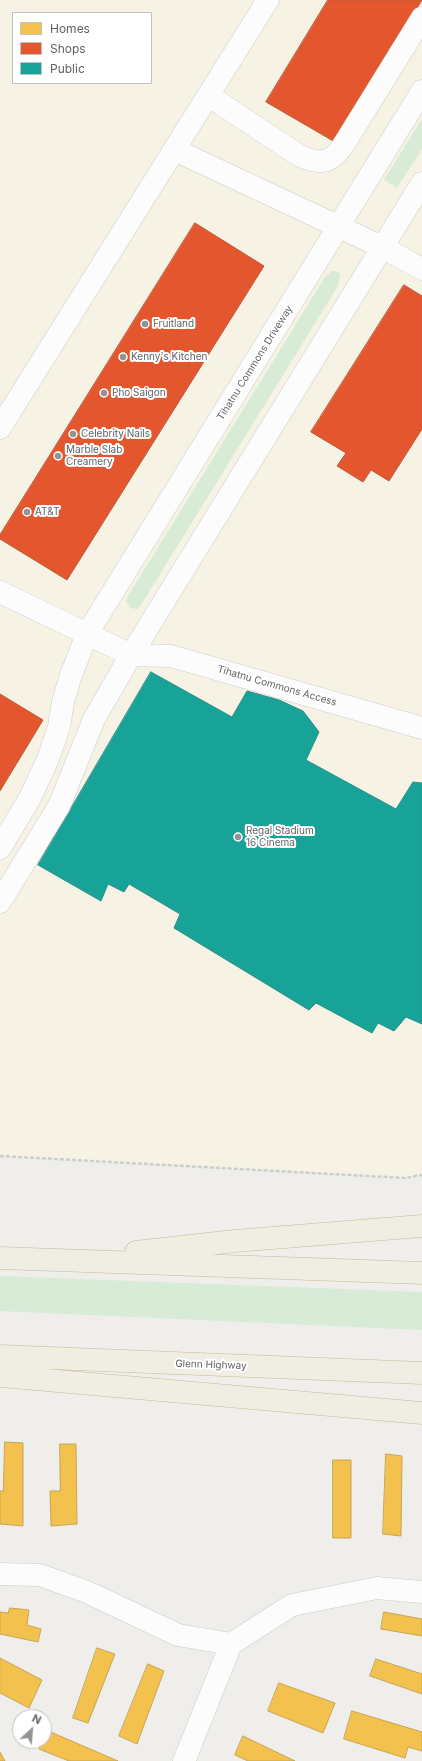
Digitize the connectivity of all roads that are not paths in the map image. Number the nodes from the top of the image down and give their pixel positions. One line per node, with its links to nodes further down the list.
1 (268, 0): 4 (street)
2 (422, 18): 4 (street)
3 (422, 91): 7 (street, Tihatnu Commons Driveway)
4 (209, 96): 5 (street)
5 (175, 150): 7 (street); 10 (street)
6 (422, 182): 8 (street)
7 (339, 227): 8 (street); 12 (street, Tihatnu Commons Driveway)
8 (382, 248): 9 (street); 13 (street)
9 (422, 269)
10 (0, 428)
11 (0, 592): 12 (street)
12 (87, 634): 13 (street); 15 (street, Tihatnu Commons Driveway)
13 (131, 655): 14 (street, Tihatnu Commons Access); 16 (street)
14 (422, 728)
15 (0, 848)
16 (0, 902)
17 (422, 1226): 19 (highway)
18 (0, 1258): 19 (highway)
19 (64, 1261): 20 (highway)
20 (422, 1272)
21 (0, 1356): 22 (highway, Glenn Highway)
22 (422, 1373)
23 (0, 1376): 24 (highway)
24 (422, 1414)
25 (0, 1574): 27 (street)
26 (422, 1592): 27 (street)
27 (231, 1644): 28 (street)
28 (184, 1761)

